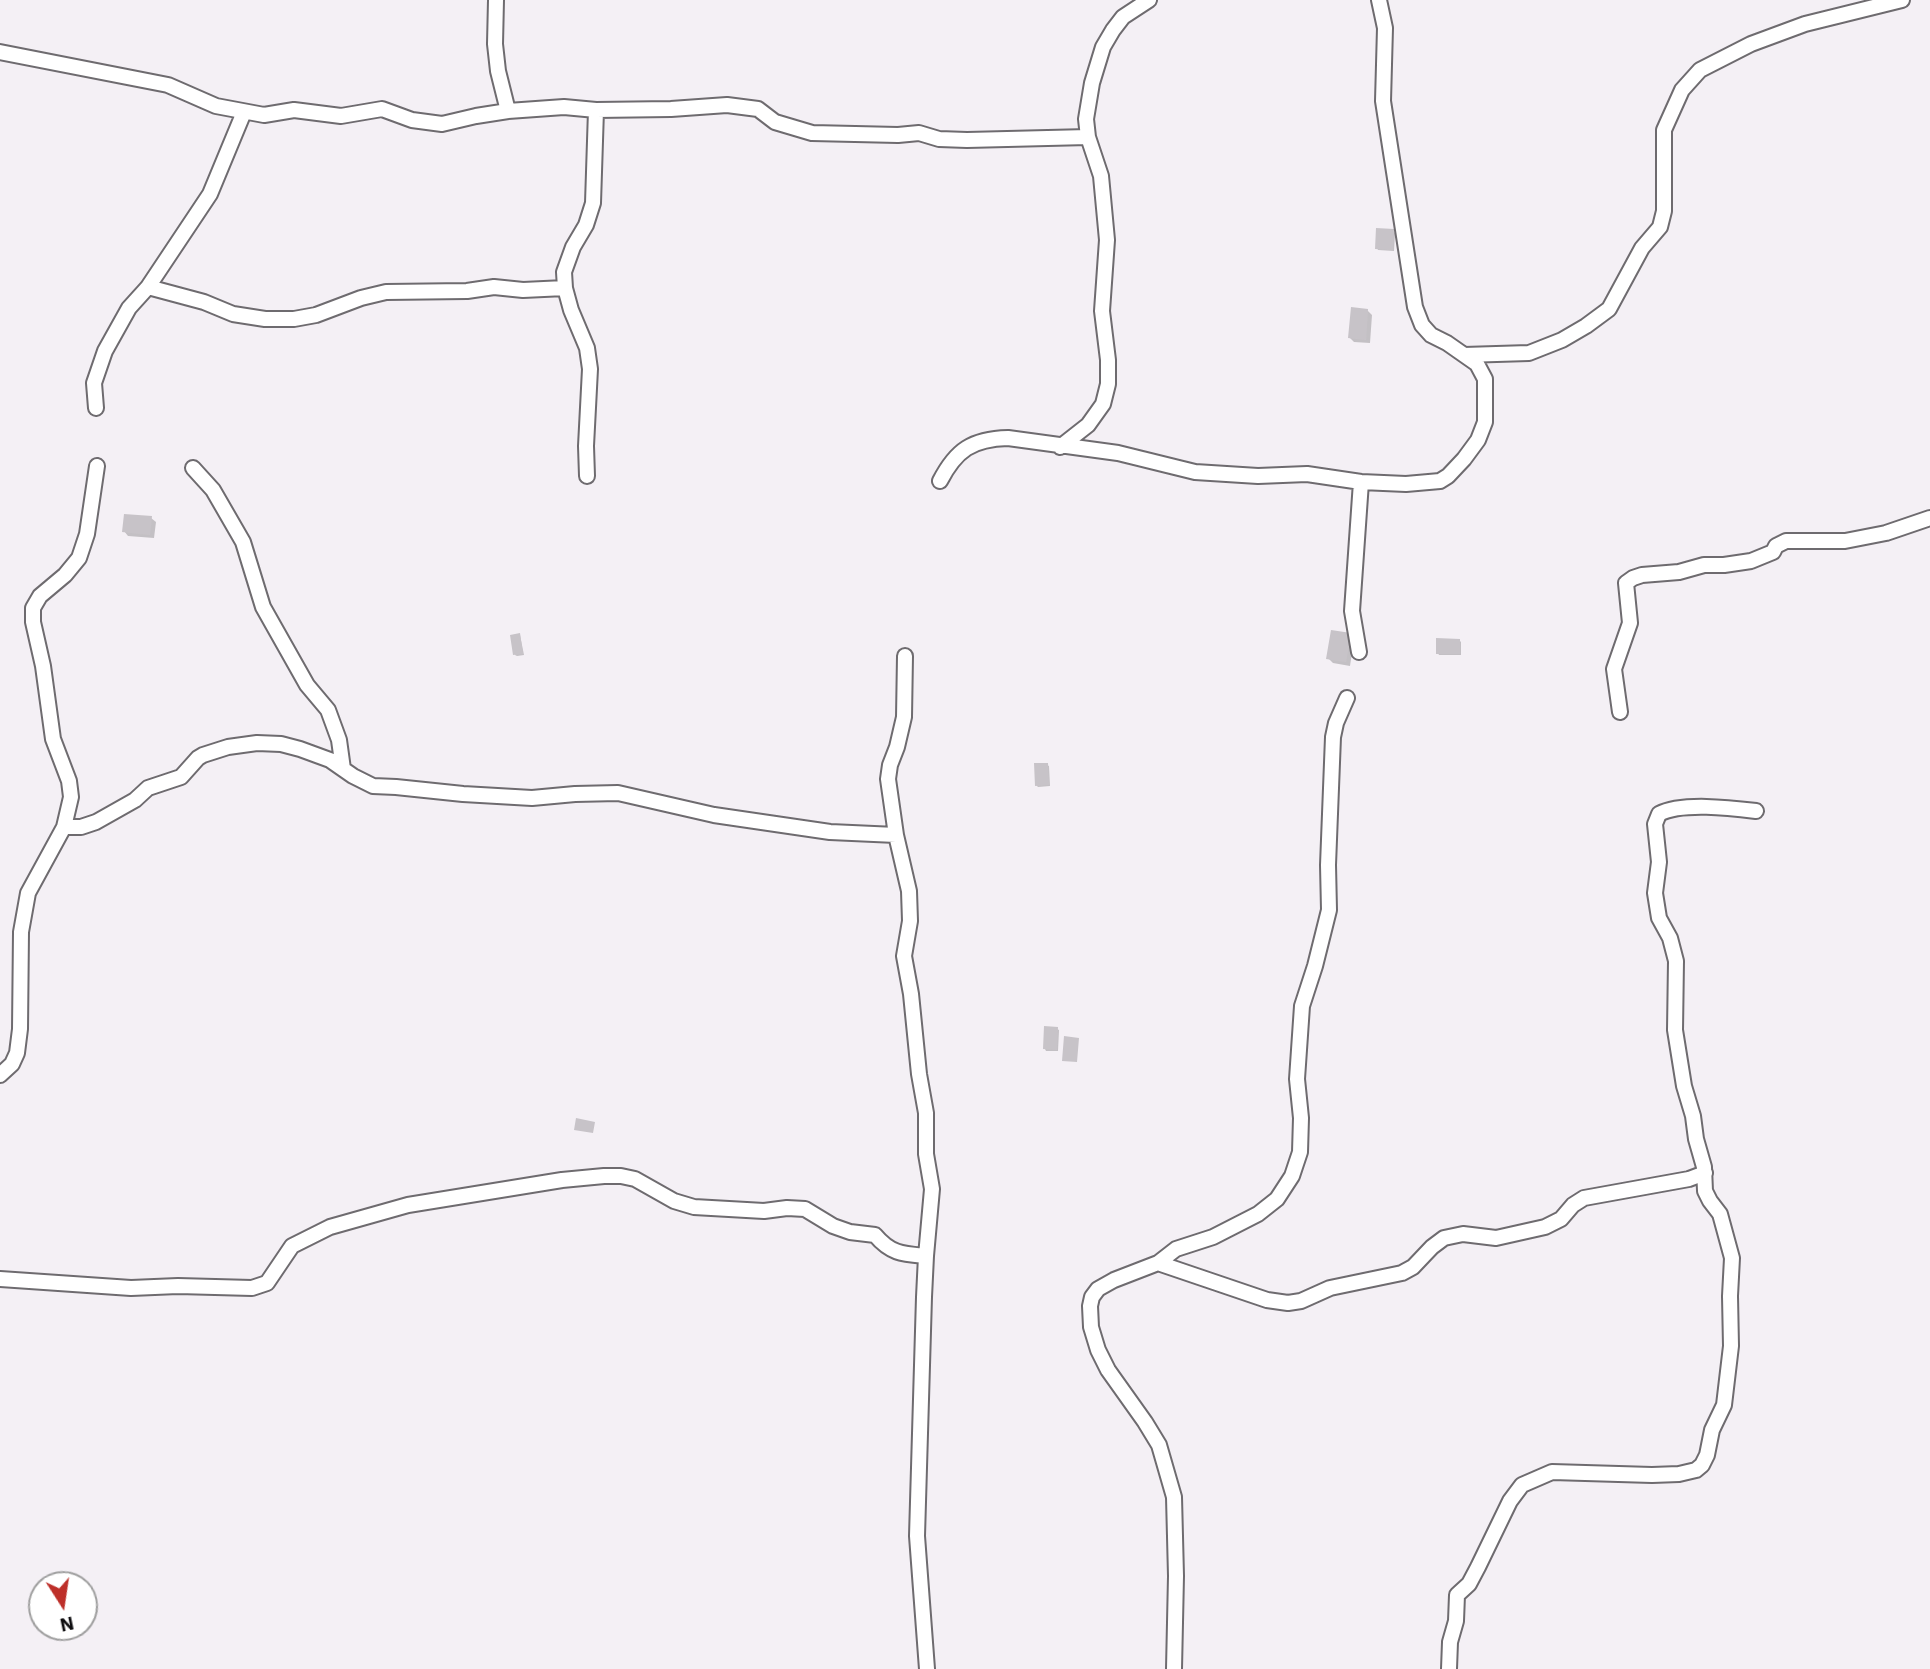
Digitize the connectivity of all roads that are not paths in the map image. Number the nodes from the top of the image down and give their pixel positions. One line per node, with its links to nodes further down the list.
1 (496, 0): 7 (street)
2 (1149, 0): 9 (street)
3 (1379, 0): 12 (street)
4 (1902, 0): 12 (street)
5 (0, 52): 8 (street)
6 (596, 110): 7 (street); 9 (street); 11 (street)
7 (508, 111): 8 (street)
8 (244, 112): 10 (street)
9 (1088, 137): 14 (street)
10 (148, 287): 11 (street); 13 (street)
11 (565, 288): 17 (street)
12 (1463, 355): 19 (street)
13 (96, 408)
14 (1060, 447): 18 (street); 19 (street)
15 (97, 467): 27 (street)
16 (193, 468): 25 (street)
17 (587, 476)
18 (940, 481)
19 (1361, 482): 21 (street)
20 (1930, 518): 24 (street)
21 (1359, 652)
22 (905, 656): 28 (street)
23 (1347, 698): 32 (street)
24 (1620, 712)
25 (343, 769): 27 (street); 28 (street)
26 (1756, 811): 30 (street)
27 (64, 827): 29 (street)
28 (896, 835): 31 (street)
29 (0, 1075)
30 (1705, 1173): 32 (street); 36 (street)
31 (926, 1256): 33 (street); 34 (street)
32 (1158, 1264): 35 (street)
33 (0, 1279)
34 (927, 1669)
35 (1174, 1669)
36 (1448, 1669)

